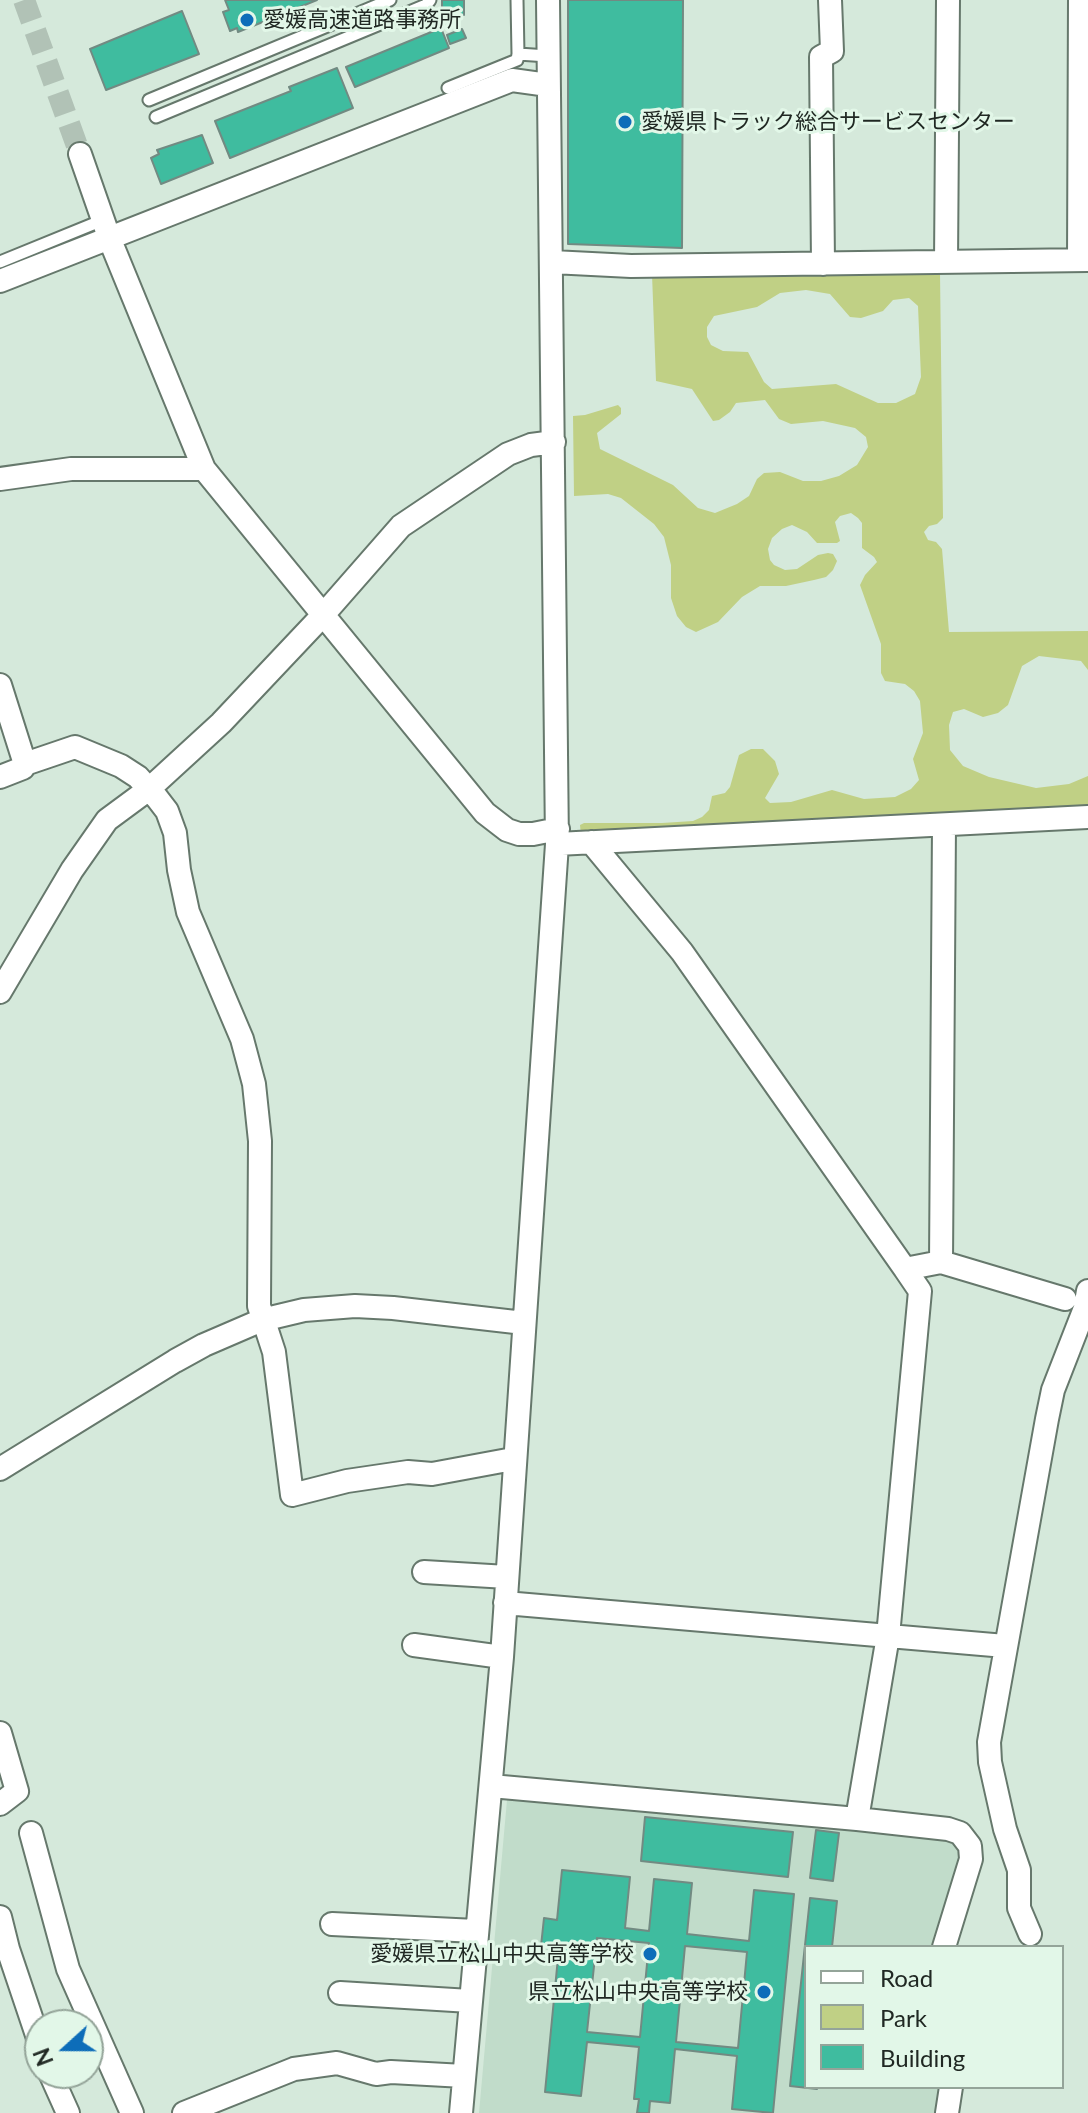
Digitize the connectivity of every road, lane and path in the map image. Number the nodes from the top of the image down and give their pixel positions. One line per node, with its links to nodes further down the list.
1 (390, 0): 12 (lane)
2 (430, 0): 13 (lane)
3 (517, 0): 8 (lane)
4 (548, 0): 9 (street)
5 (830, 0): 20 (street)
6 (948, 0): 19 (street)
7 (1080, 0): 16 (street)
8 (518, 54): 9 (lane); 11 (lane)
9 (548, 56): 10 (street)
10 (548, 85): 15 (street); 18 (street)
11 (448, 88)
12 (149, 100)
13 (156, 117)
14 (80, 154): 15 (street)
15 (107, 230): 17 (lane); 21 (street); 23 (street)
16 (1083, 260): 19 (street)
17 (0, 262)
18 (552, 262): 20 (street); 22 (street)
19 (946, 262): 20 (street)
20 (823, 264)
21 (0, 281)
22 (554, 442): 25 (street); 33 (street)
23 (204, 469): 24 (street); 25 (street)
24 (0, 479)
25 (323, 615): 30 (street); 33 (street)
26 (0, 685): 27 (street)
27 (5, 716): 28 (street)
28 (25, 764): 29 (street); 30 (street)
29 (0, 777)
30 (149, 789): 35 (street); 40 (street)
31 (1088, 817): 32 (street)
32 (944, 825): 34 (street); 36 (street)
33 (558, 836): 34 (street); 41 (street)
34 (591, 842): 37 (street)
35 (0, 992)
36 (941, 1262): 37 (street); 39 (street)
37 (905, 1269): 47 (street)
38 (1088, 1291): 49 (street)
39 (1065, 1299)
40 (262, 1320): 41 (street); 42 (street); 43 (street)
41 (524, 1323): 42 (street)
42 (513, 1459): 45 (street)
43 (0, 1469)
44 (424, 1572): 45 (street)
45 (507, 1577): 46 (street)
46 (505, 1603): 47 (street); 50 (street)
47 (888, 1636): 49 (street); 54 (street)
48 (414, 1645): 50 (street)
49 (1005, 1646): 59 (street)
50 (502, 1657): 52 (street)
51 (0, 1733): 53 (street)
52 (491, 1786): 54 (street); 58 (street)
53 (0, 1804)
54 (857, 1819): 60 (street)
55 (31, 1833): 68 (street)
56 (0, 1917): 63 (street)
57 (332, 1924): 58 (street)
58 (476, 1931): 62 (street)
59 (1030, 1934)
60 (945, 1945)
61 (340, 1993): 62 (street)
62 (470, 2001): 64 (street)
63 (28, 2009)
64 (464, 2076): 69 (street); 70 (street)
65 (57, 2089): 67 (street)
66 (951, 2089): 71 (street)
67 (68, 2113)
68 (132, 2113)
69 (184, 2113)
70 (461, 2113)
71 (947, 2113)

